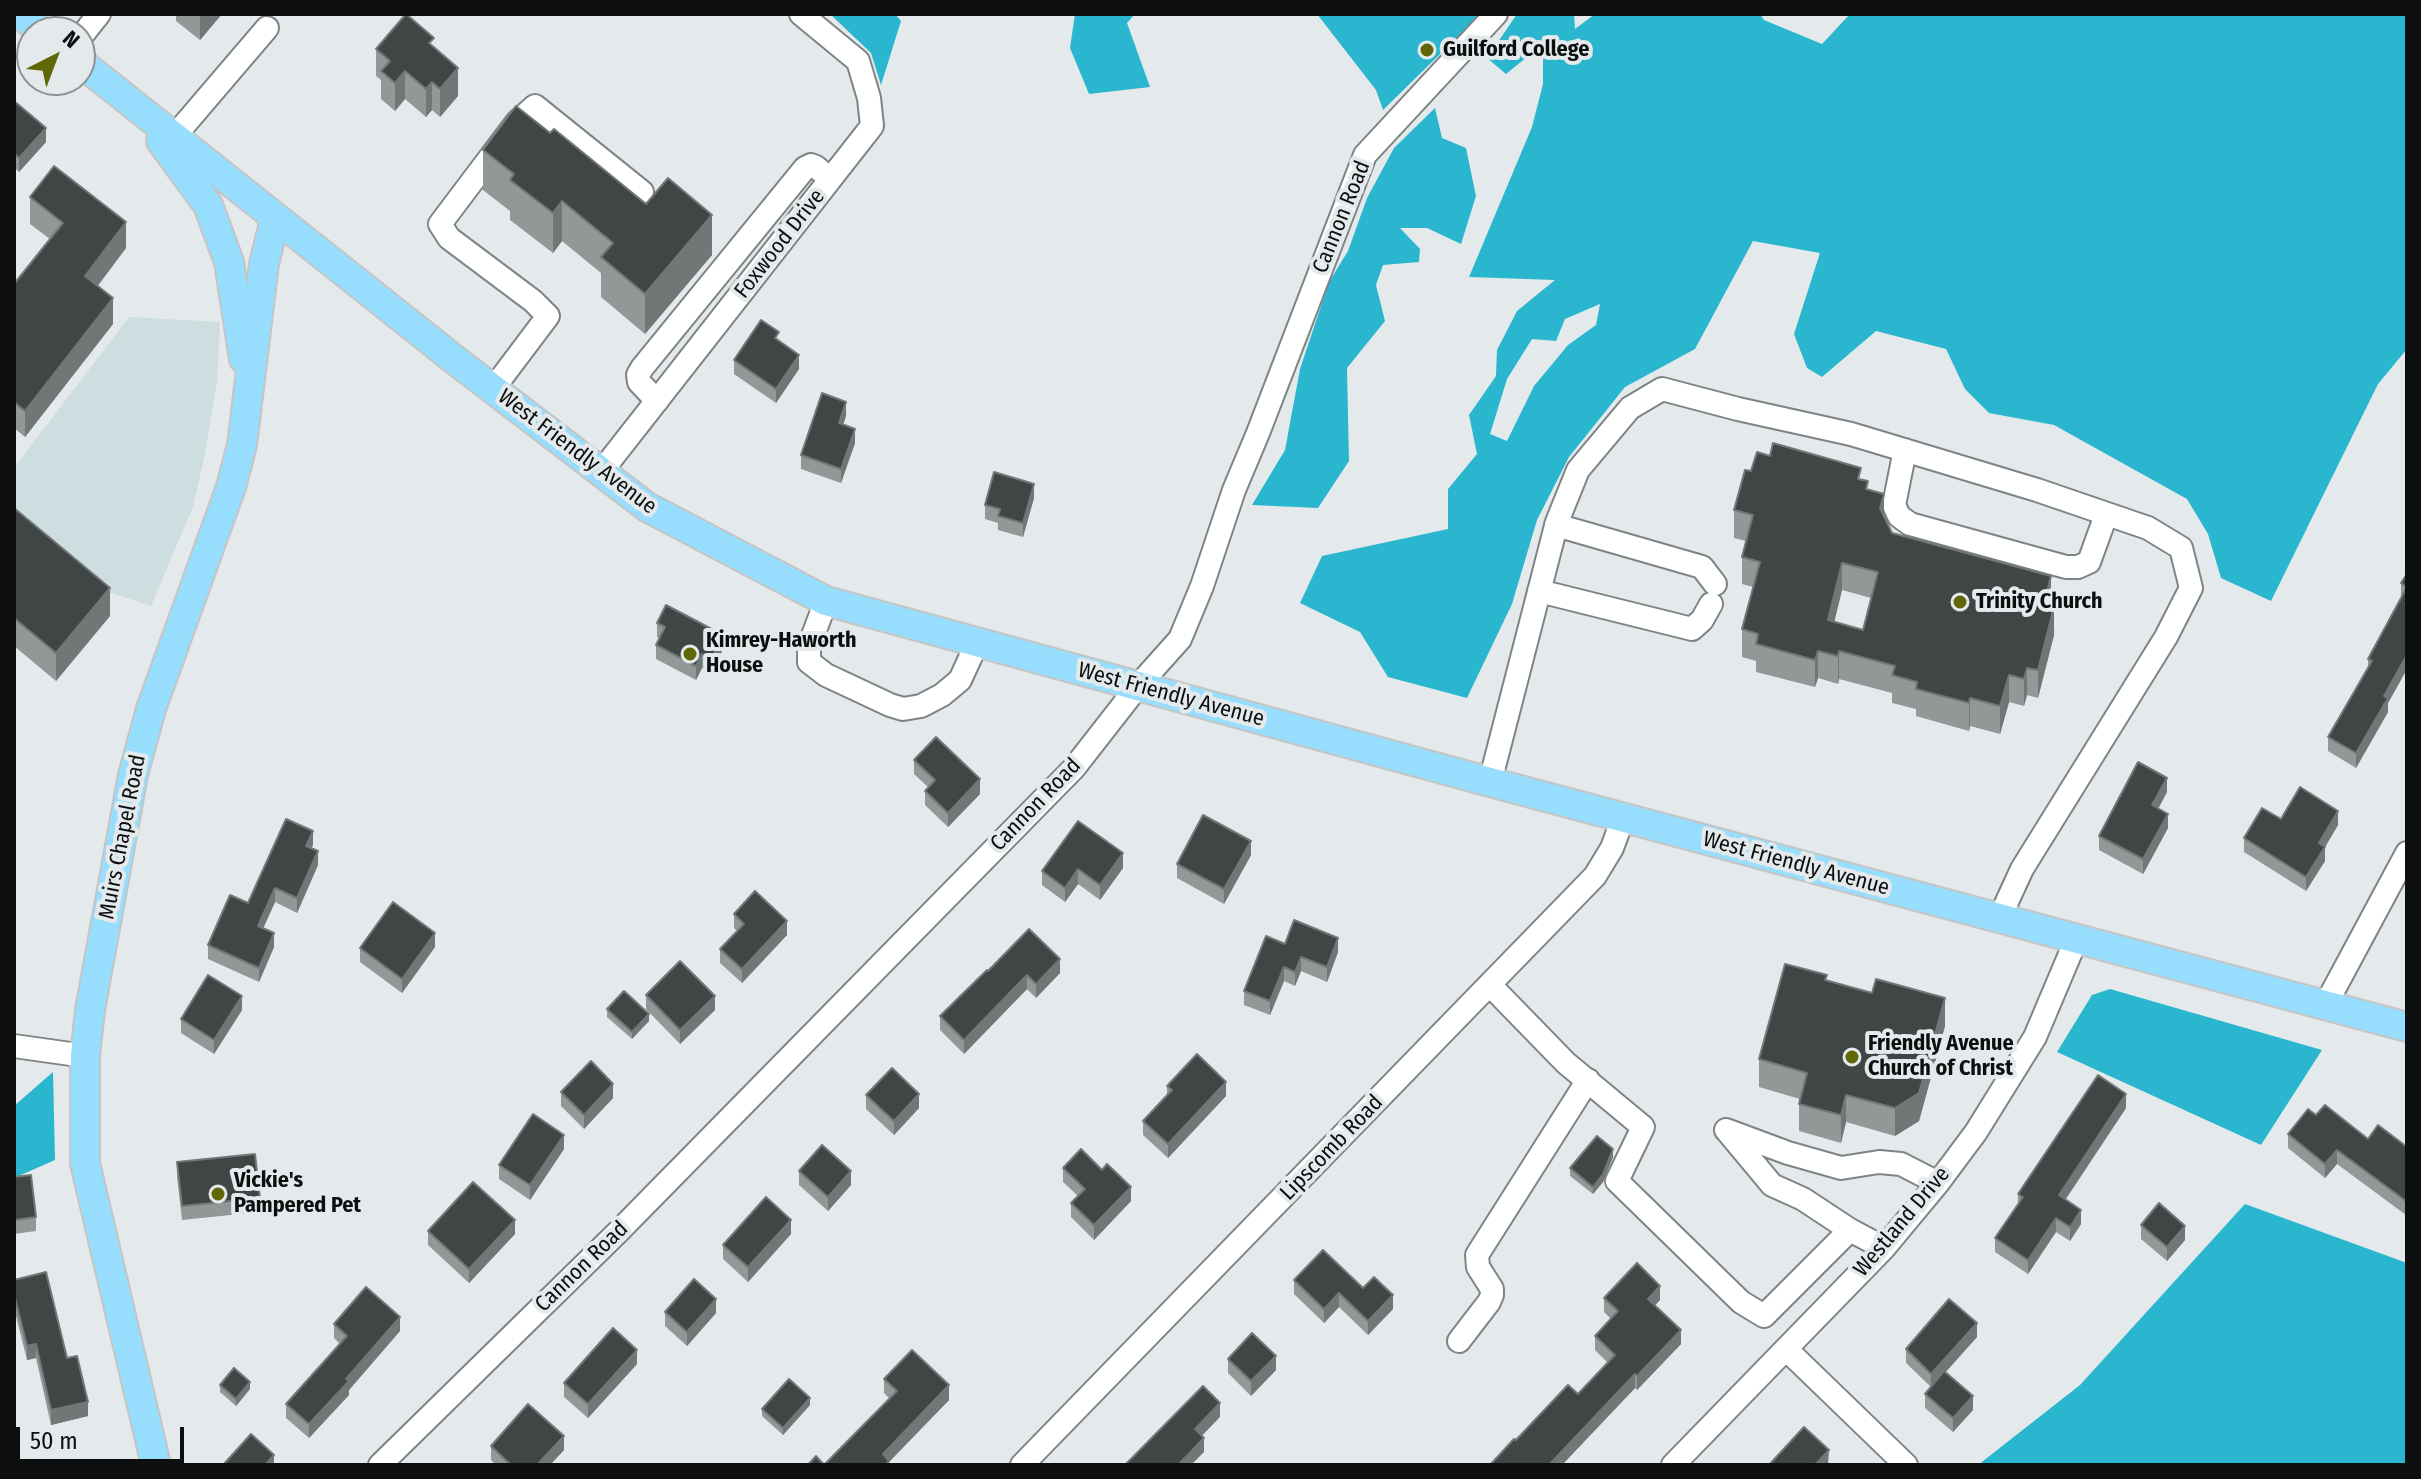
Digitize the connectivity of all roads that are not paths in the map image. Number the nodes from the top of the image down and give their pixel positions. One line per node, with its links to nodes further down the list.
1 (801, 14): 7 (street, Foxwood Drive)
2 (1496, 14): 20 (street, Cannon Road)
3 (267, 28): 6 (street)
4 (96, 75): 5 (main road, West Friendly Avenue)
5 (137, 108): 6 (main road, West Friendly Avenue); 11 (main road)
6 (173, 138): 9 (main road, West Friendly Avenue)
7 (830, 179): 12 (street, Foxwood Drive); 12 (street)
8 (642, 192): 10 (street)
9 (275, 219): 10 (main road, West Friendly Avenue); 11 (main road, Muirs Chapel Road)
10 (493, 389): 14 (main road, West Friendly Avenue)
11 (250, 390): 30 (main road, Muirs Chapel Road)
12 (657, 401): 14 (street, Foxwood Drive)
13 (1905, 450): 15 (street); 15 (street); 16 (street)
14 (601, 472): 18 (main road, West Friendly Avenue)
15 (2106, 515): 24 (street)
16 (1556, 525): 17 (street); 17 (street)
17 (1539, 591): 21 (street)
18 (826, 601): 19 (main road, West Friendly Avenue); 19 (street)
19 (977, 643): 20 (main road, West Friendly Avenue)
20 (1138, 686): 21 (main road, West Friendly Avenue); 38 (street, Cannon Road)
21 (1490, 782): 22 (main road, West Friendly Avenue)
22 (1623, 818): 24 (main road, West Friendly Avenue); 26 (street, Lipscomb Road)
23 (2407, 853): 27 (street)
24 (1999, 919): 25 (main road, West Friendly Avenue)
25 (2076, 940): 27 (main road, West Friendly Avenue); 32 (street, Westland Drive)
26 (1490, 985): 31 (street); 39 (street, Lipscomb Road)
27 (2326, 1004): 28 (main road, West Friendly Avenue)
28 (2407, 1027)
29 (14, 1046): 30 (street)
30 (85, 1056): 37 (main road, Muirs Chapel Road)
31 (1588, 1080): 33 (street); 35 (street)
32 (1938, 1183): 33 (street); 34 (street, Westland Drive)
33 (1850, 1230): 34 (street)
34 (1884, 1248): 36 (street, Westland Drive)
35 (1459, 1341)
36 (1787, 1350): 40 (street, Westland Drive); 41 (street)
37 (156, 1465)
38 (380, 1465)
39 (1022, 1465)
40 (1673, 1465)
41 (1906, 1465)

